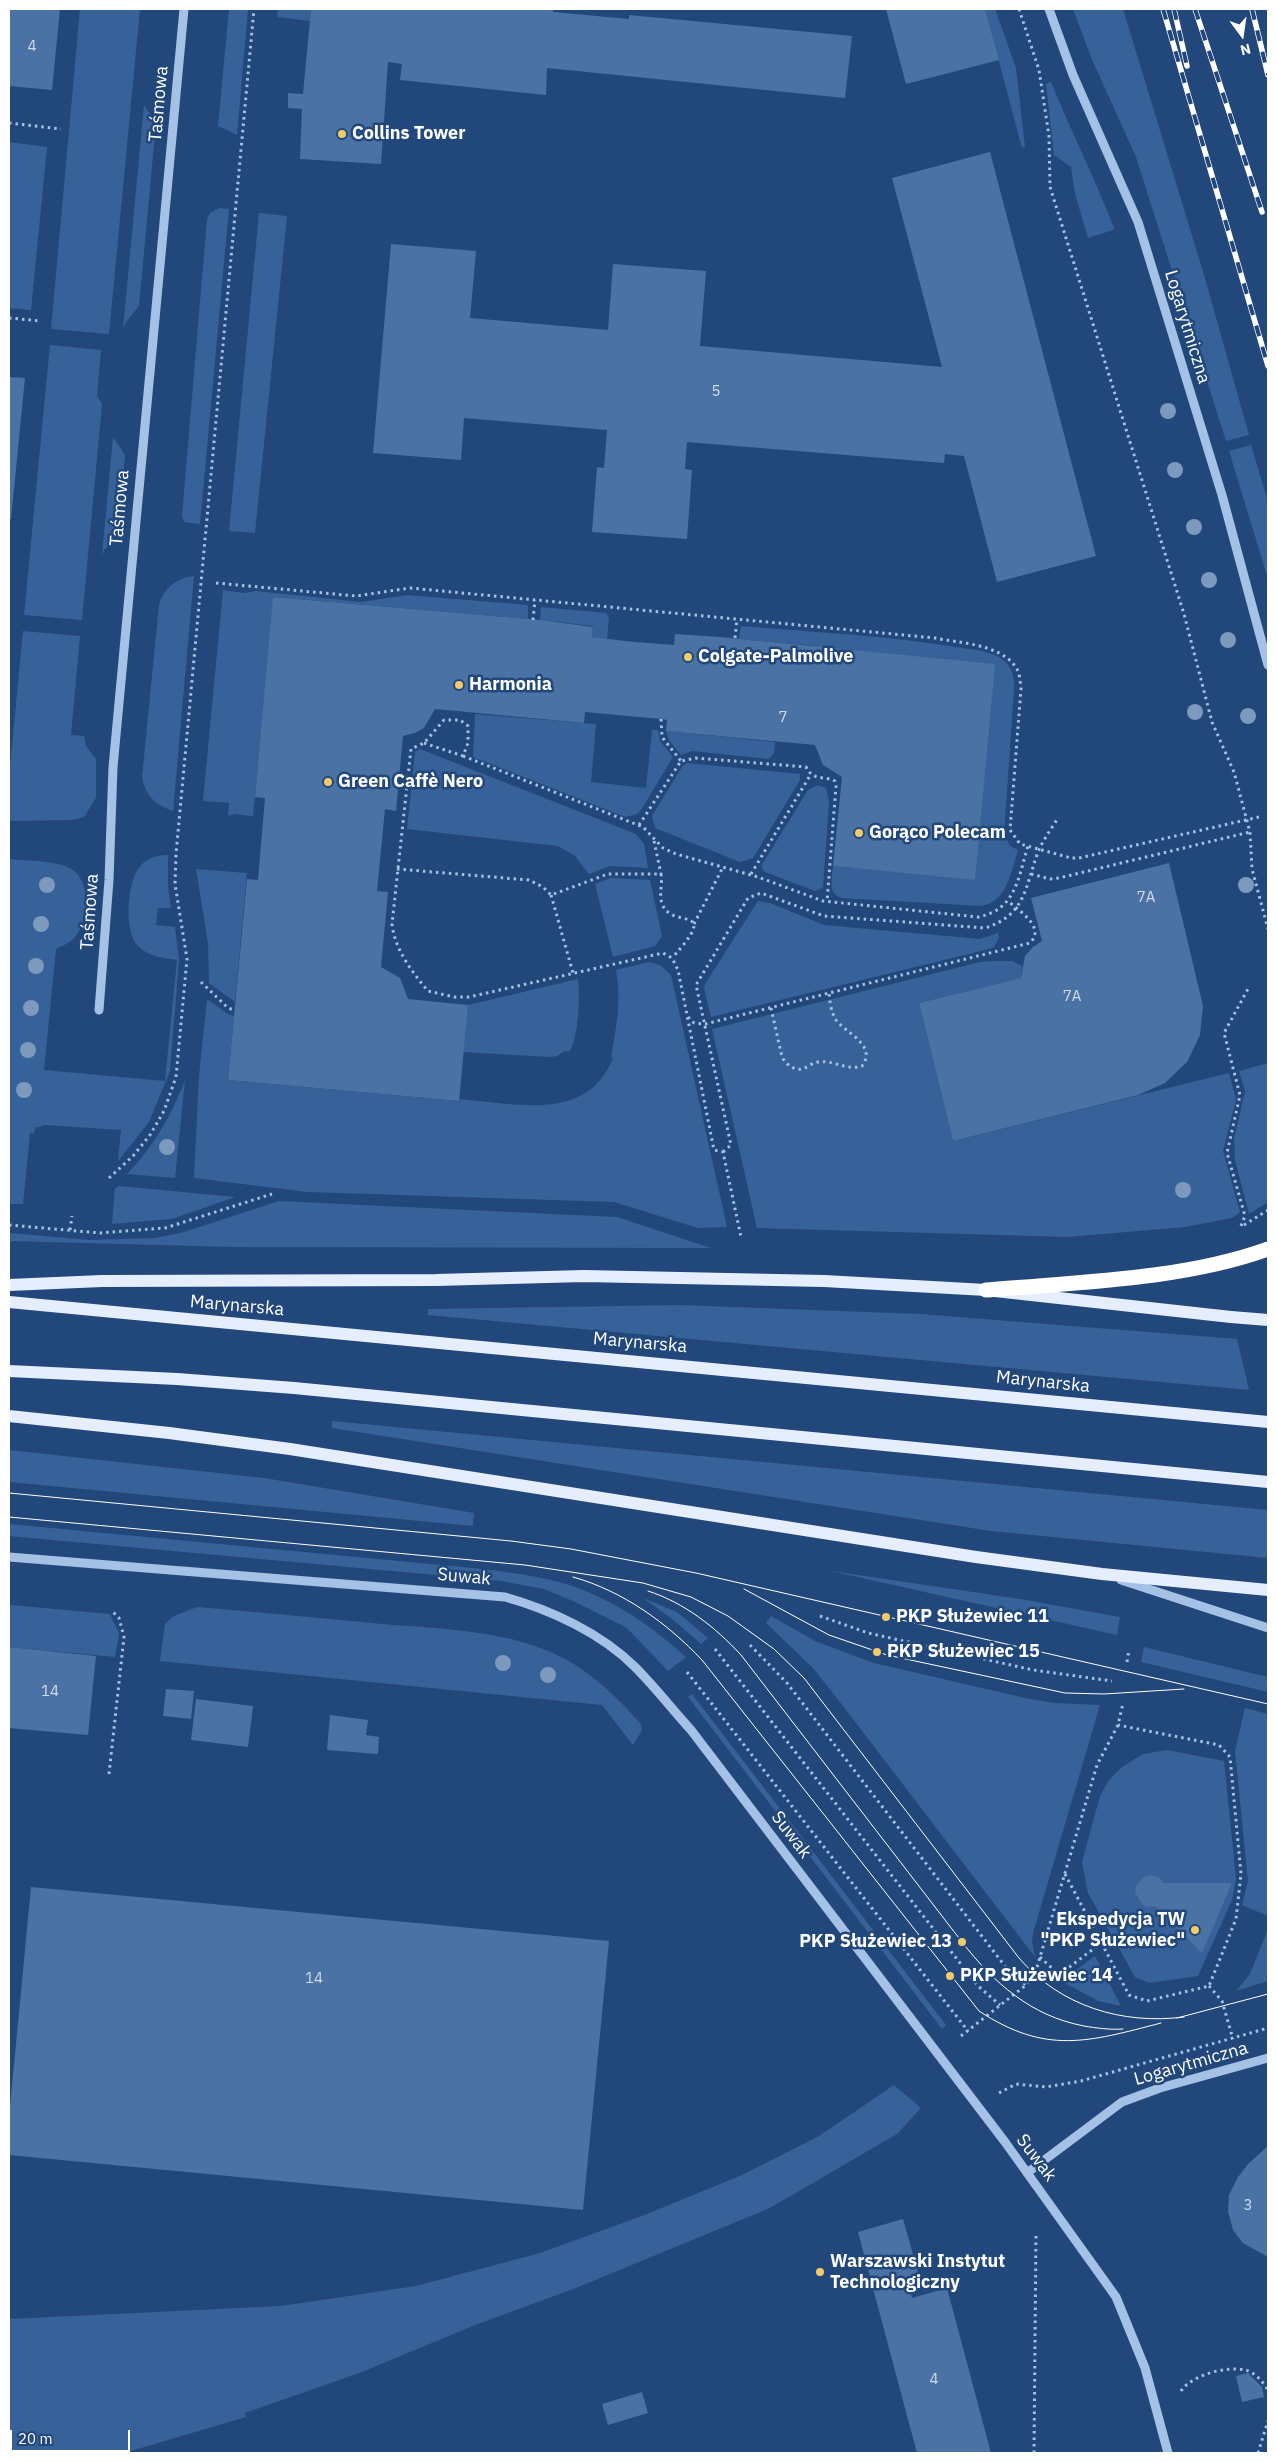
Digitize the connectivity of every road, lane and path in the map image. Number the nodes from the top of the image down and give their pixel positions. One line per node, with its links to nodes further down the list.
1 (184, 9): 45 (street, Taśmowa)
2 (254, 9): 50 (path)
3 (1019, 9): 22 (path)
4 (1049, 9): 14 (street, Logarytmiczna)
5 (9, 123): 6 (path)
6 (61, 129)
7 (9, 318): 8 (path)
8 (41, 321)
9 (216, 583): 10 (path)
10 (535, 600): 11 (path); 12 (path)
11 (736, 619): 13 (path); 26 (path)
12 (533, 620)
13 (736, 638)
14 (1268, 664)
15 (661, 719): 18 (path)
16 (424, 743): 17 (path); 17 (path); 29 (path)
17 (463, 756): 23 (path)
18 (681, 761): 19 (path); 23 (path)
19 (811, 774): 31 (path); 35 (path)
20 (1260, 817): 22 (path)
21 (1058, 818): 27 (path)
22 (1248, 820): 24 (path); 27 (path)
23 (639, 825): 25 (path)
24 (1250, 832): 32 (path); 38 (path)
25 (654, 840): 28 (path); 30 (path)
26 (1028, 846): 27 (path); 34 (path)
27 (1039, 850): 32 (path)
28 (723, 867): 31 (path); 37 (path)
29 (397, 869): 33 (path); 40 (path)
30 (661, 874): 33 (path); 37 (path)
31 (750, 874): 35 (path)
32 (1031, 874): 36 (path)
33 (551, 895): 40 (path)
34 (1008, 901): 35 (path); 36 (path)
35 (827, 902)
36 (1016, 908): 43 (path); 48 (path)
37 (694, 924): 39 (path)
38 (1268, 929)
39 (672, 958): 40 (path); 47 (path)
40 (573, 973)
41 (201, 982): 46 (path)
42 (1249, 987): 52 (path)
43 (829, 993): 44 (path); 44 (path)
44 (771, 1008): 48 (path)
45 (99, 1010)
46 (234, 1010)
47 (688, 1017): 48 (path); 49 (path)
48 (705, 1024): 49 (path)
49 (723, 1152): 56 (path)
50 (109, 1178)
51 (272, 1194): 55 (path)
52 (1268, 1210)
53 (72, 1216): 55 (path)
54 (9, 1226): 55 (path)
55 (70, 1230)
56 (741, 1237)
57 (1268, 1249): 59 (highway)
58 (9, 1285): 59 (main road)
59 (986, 1290): 61 (main road, bridge)
60 (9, 1302): 64 (main road, Marynarska)
61 (1268, 1320)
62 (9, 1371): 65 (main road)
63 (9, 1416): 67 (main road)
64 (1263, 1421)
65 (1268, 1482)
66 (9, 1557): 94 (street, Suwak)
67 (1102, 1574): 68 (main road); 71 (street)
68 (1268, 1590)
69 (111, 1610): 80 (path)
70 (820, 1616): 77 (path)
71 (1268, 1628)
72 (750, 1645): 84 (path)
73 (715, 1649): 86 (path)
74 (1129, 1650): 75 (path)
75 (1127, 1662)
76 (687, 1672): 88 (path)
77 (1112, 1681)
78 (1124, 1703): 79 (path)
79 (1118, 1725): 81 (path); 85 (path)
80 (109, 1774)
81 (1065, 1874): 82 (path); 83 (path)
82 (1101, 1943): 83 (path); 85 (path)
83 (1040, 1957): 84 (path)
84 (1026, 1985): 86 (path)
85 (1208, 1986): 90 (path)
86 (1000, 2005): 88 (path)
87 (1268, 2028): 90 (path)
88 (968, 2031): 89 (path)
89 (962, 2036)
90 (1232, 2038): 92 (path); 93 (path)
91 (1268, 2058): 92 (street, Logarytmiczna)
92 (1240, 2066): 94 (street, Logarytmiczna)
93 (997, 2094)
94 (1028, 2173): 100 (street, Suwak)
95 (1036, 2231): 99 (path)
96 (1268, 2390): 97 (path)
97 (1181, 2391)
98 (1268, 2420): 101 (path)
99 (1034, 2453)
100 (1168, 2453)
101 (1258, 2453)

